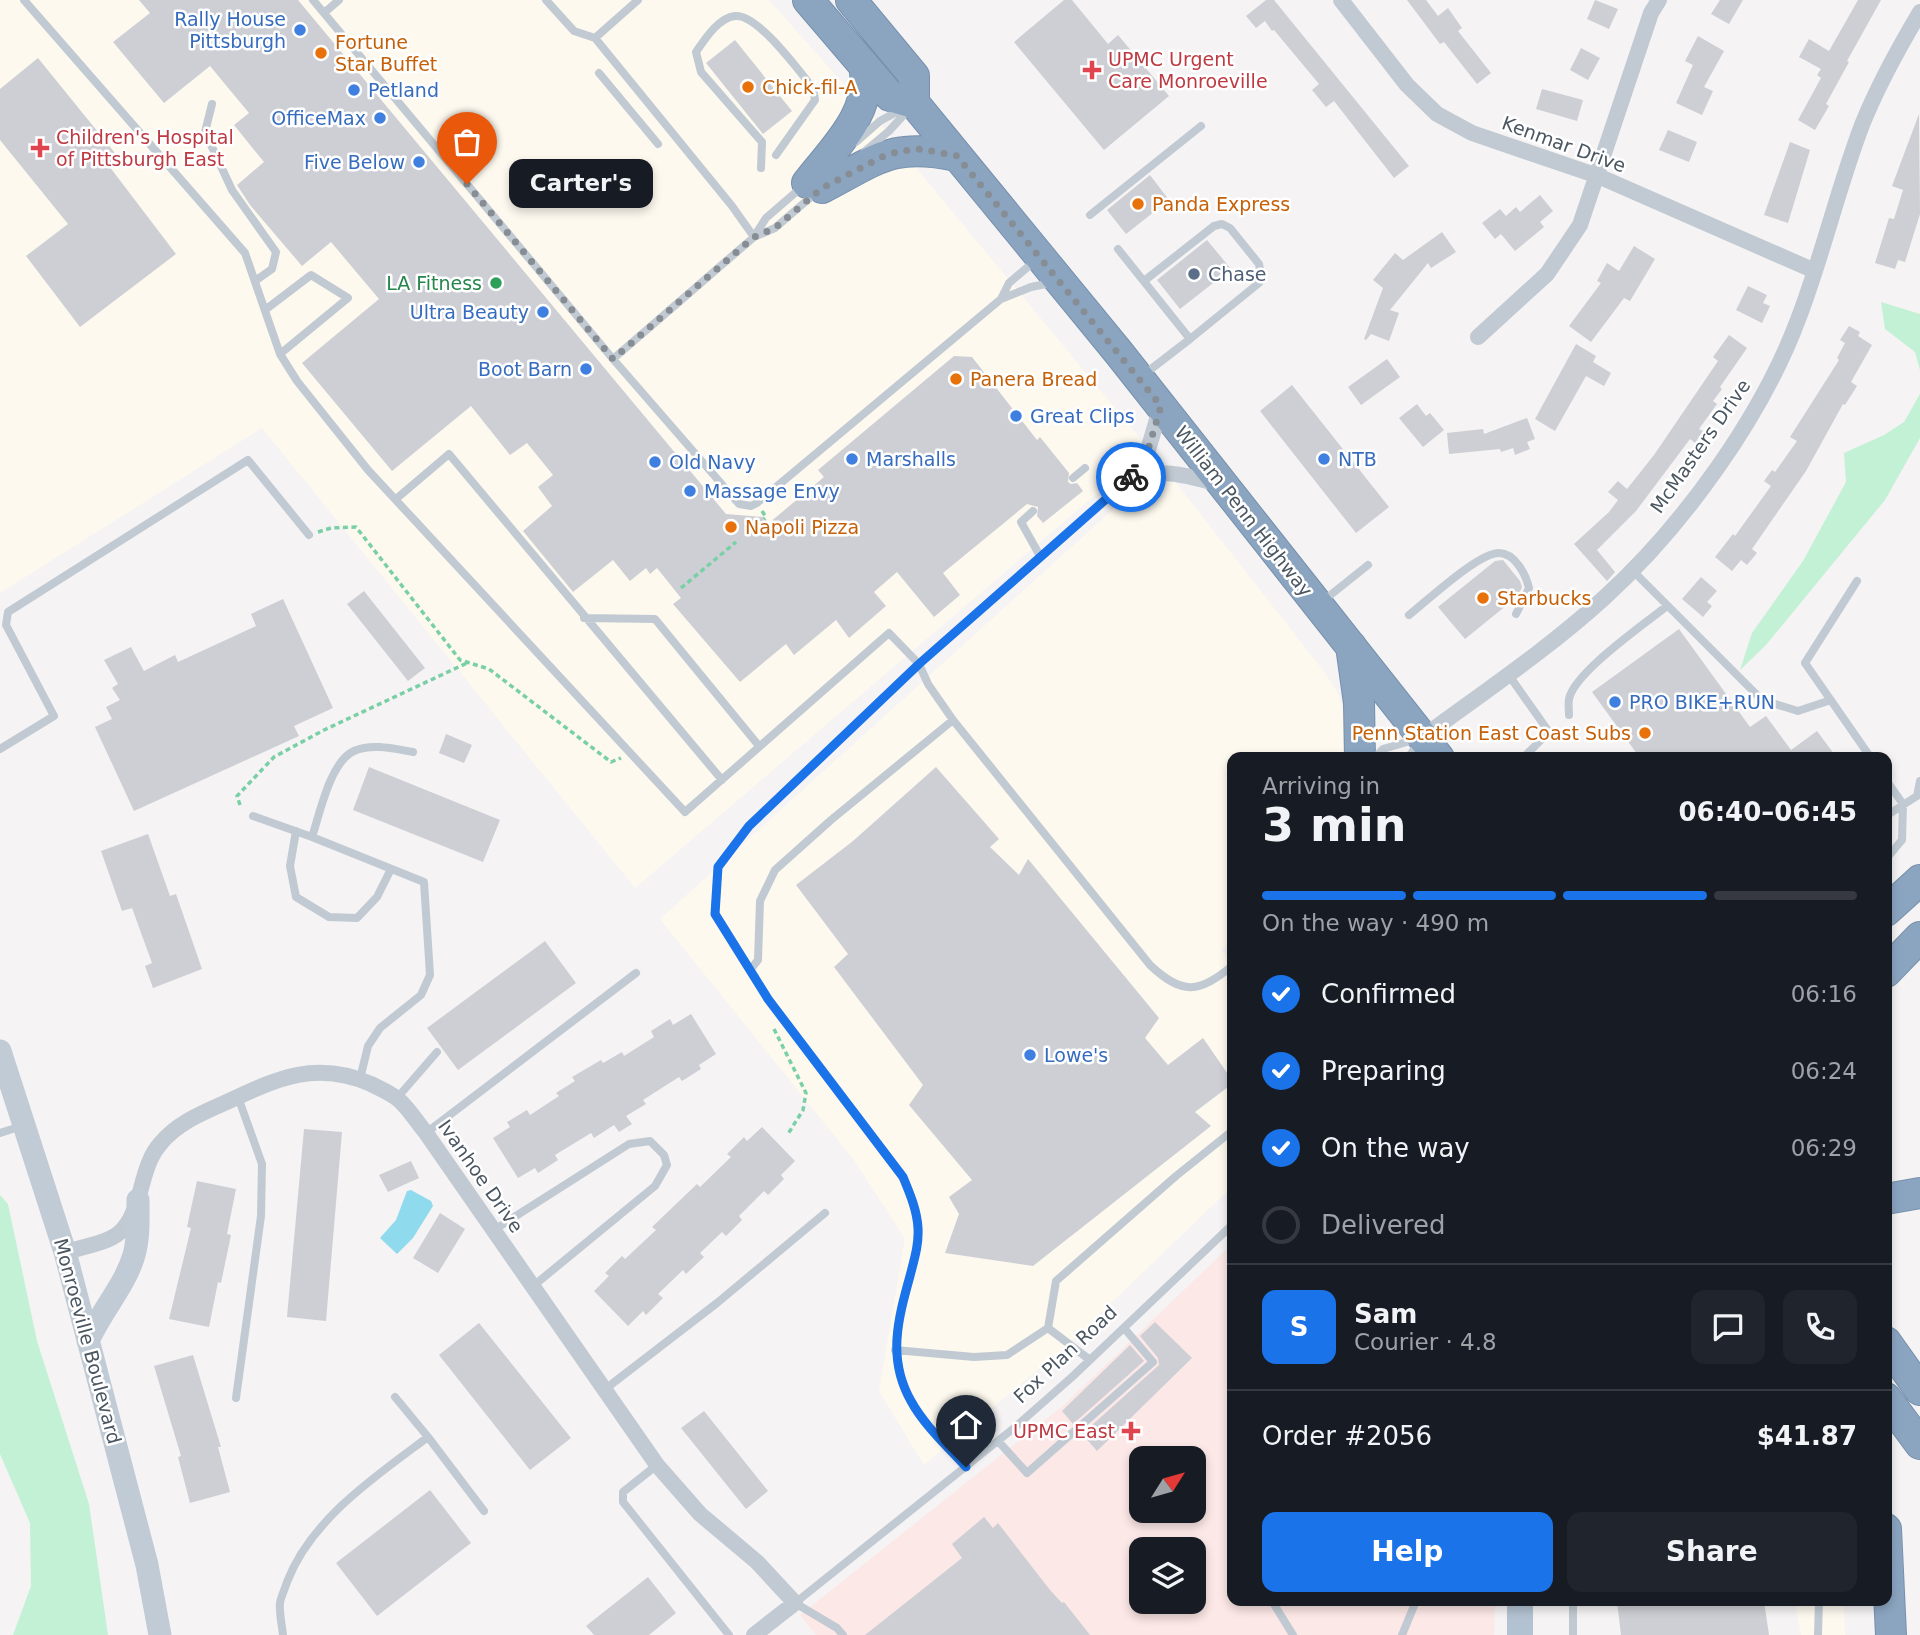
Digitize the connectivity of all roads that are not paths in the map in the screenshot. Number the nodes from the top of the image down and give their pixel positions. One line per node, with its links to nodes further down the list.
1 (24, 0): 29 (lane)
2 (313, 0): 11 (lane)
3 (339, 0): 11 (lane)
4 (546, 0): 12 (lane)
5 (638, 0): 12 (lane)
6 (808, 0): 13 (highway, William Penn Highway)
7 (851, 0): 15 (highway)
8 (1341, 0): 22 (street, Kenmar Drive)
9 (1659, 0): 22 (street)
10 (1920, 12): 28 (street, McMasters Drive)
11 (324, 13): 37 (lane)
12 (595, 37): 25 (lane)
13 (864, 65): 15 (highway, William Penn Highway); 23 (highway)
14 (599, 73): 18 (lane)
15 (914, 103): 20 (highway, William Penn Highway); 23 (lane); 23 (lane)
16 (212, 104): 29 (lane)
17 (1201, 126): 24 (lane)
18 (658, 144)
19 (776, 155): 21 (lane)
20 (957, 156): 23 (highway); 27 (highway, William Penn Highway)
21 (761, 168)
22 (1598, 176): 28 (street, Kenmar Drive); 34 (street)
23 (814, 186): 25 (lane); 25 (lane)
24 (1090, 215)
25 (754, 237): 37 (lane)
26 (1118, 249): 30 (lane)
27 (1041, 257): 31 (highway, William Penn Highway); 32 (lane)
28 (1815, 271): 49 (street, McMasters Drive)
29 (255, 281): 33 (lane)
30 (1144, 281): 35 (lane); 35 (lane)
31 (1061, 282): 32 (lane); 38 (highway, William Penn Highway)
32 (1001, 299): 37 (lane)
33 (265, 310): 36 (lane); 36 (lane)
34 (1478, 337)
35 (1190, 339): 38 (lane)
36 (280, 354): 44 (lane)
37 (613, 359)
38 (1139, 379): 39 (highway, William Penn Highway)
39 (1161, 406): 42 (street); 43 (highway, William Penn Highway)
40 (1085, 468): 41 (lane)
41 (1073, 478)
42 (1130, 479): 43 (street); 47 (lane)
43 (1224, 485): 51 (highway, William Penn Highway)
44 (396, 499): 55 (lane); 70 (lane)
45 (1033, 511): 47 (lane)
46 (309, 535): 63 (lane)
47 (1040, 556): 57 (lane)
48 (1368, 565): 51 (lane)
49 (1632, 570): 52 (lane); 58 (street, McMasters Drive)
50 (1857, 581): 59 (lane)
51 (1318, 605): 56 (highway, William Penn Highway)
52 (1667, 606): 59 (lane); 60 (lane)
53 (1516, 614): 54 (lane)
54 (1409, 615)
55 (584, 618): 62 (lane); 70 (lane)
56 (1351, 646): 64 (highway, William Penn Highway); 66 (highway)
57 (919, 664): 61 (lane); 62 (lane); 88 (lane)
58 (1508, 674): 64 (street, McMasters Drive); 68 (lane)
59 (1831, 700): 69 (lane)
60 (1569, 715)
61 (953, 720): 88 (lane); 89 (lane)
62 (760, 746): 70 (lane)
63 (0, 749)
64 (1423, 751): 67 (lane)
65 (413, 752): 77 (lane)
66 (1360, 752)
67 (1380, 752)
68 (1529, 752)
69 (1867, 752)
70 (722, 780)
71 (1920, 781): 73 (lane)
72 (1892, 788): 73 (lane)
73 (1903, 804): 74 (lane); 78 (lane)
74 (1892, 812)
75 (253, 816): 76 (lane)
76 (296, 831): 77 (lane); 79 (lane)
77 (312, 837): 79 (lane)
78 (1892, 852)
79 (391, 869): 93 (lane)
80 (1920, 880): 82 (highway)
81 (1920, 900): 83 (main road)
82 (1892, 906)
83 (1892, 920)
84 (1920, 928): 86 (main road)
85 (1920, 937): 87 (highway)
86 (1892, 950)
87 (1892, 966)
88 (750, 970): 111 (lane)
89 (1227, 970)
90 (636, 974): 98 (lane)
91 (0, 1051): 96 (main road, Monroeville Boulevard)
92 (437, 1052): 95 (lane)
93 (360, 1079): 94 (street, Ivanhoe Drive); 95 (street, Ivanhoe Drive)
94 (238, 1097): 102 (street, Ivanhoe Drive); 117 (lane)
95 (397, 1098): 98 (street, Ivanhoe Drive)
96 (25, 1125): 97 (lane); 106 (main road, Monroeville Boulevard)
97 (0, 1133)
98 (426, 1133): 104 (street, Ivanhoe Drive)
99 (1227, 1135): 108 (lane)
100 (1920, 1193): 101 (highway)
101 (1892, 1198)
102 (138, 1200): 106 (street, Ivanhoe Drive); 110 (main road)
103 (825, 1213): 115 (lane)
104 (494, 1230): 107 (street, Ivanhoe Drive); 107 (lane)
105 (1227, 1230): 109 (lane, Fox Plan Road)
106 (65, 1252): 110 (main road, Monroeville Boulevard)
107 (532, 1287): 115 (street, Ivanhoe Drive)
108 (1048, 1328): 111 (lane); 113 (lane)
109 (1124, 1328): 113 (lane, Fox Plan Road); 120 (lane)
110 (88, 1341): 132 (main road, Monroeville Boulevard)
111 (895, 1350): 123 (lane)
112 (1892, 1350): 114 (highway)
113 (1090, 1360): 120 (lane, Fox Plan Road)
114 (1920, 1390)
115 (604, 1391): 122 (street, Ivanhoe Drive)
116 (395, 1397): 119 (lane)
117 (236, 1398)
118 (1892, 1406): 121 (highway)
119 (428, 1437): 124 (lane); 133 (lane)
120 (998, 1441): 123 (lane, Fox Plan Road)
121 (1920, 1444)
122 (657, 1465): 125 (street, Ivanhoe Drive); 134 (lane)
123 (966, 1467): 125 (lane, Fox Plan Road)
124 (484, 1511)
125 (795, 1603): 135 (street, Fox Plan Road); 136 (lane)
126 (1275, 1606): 137 (lane)
127 (1414, 1606): 138 (lane)
128 (1520, 1606): 139 (main road)
129 (1573, 1606): 140 (lane)
130 (1819, 1606): 141 (lane)
131 (1890, 1606): 142 (highway)
132 (160, 1635)
133 (283, 1635)
134 (729, 1635)
135 (754, 1635)
136 (844, 1635)
137 (1293, 1635)
138 (1402, 1635)
139 (1520, 1635)
140 (1573, 1635)
141 (1818, 1635)
142 (1891, 1635)

